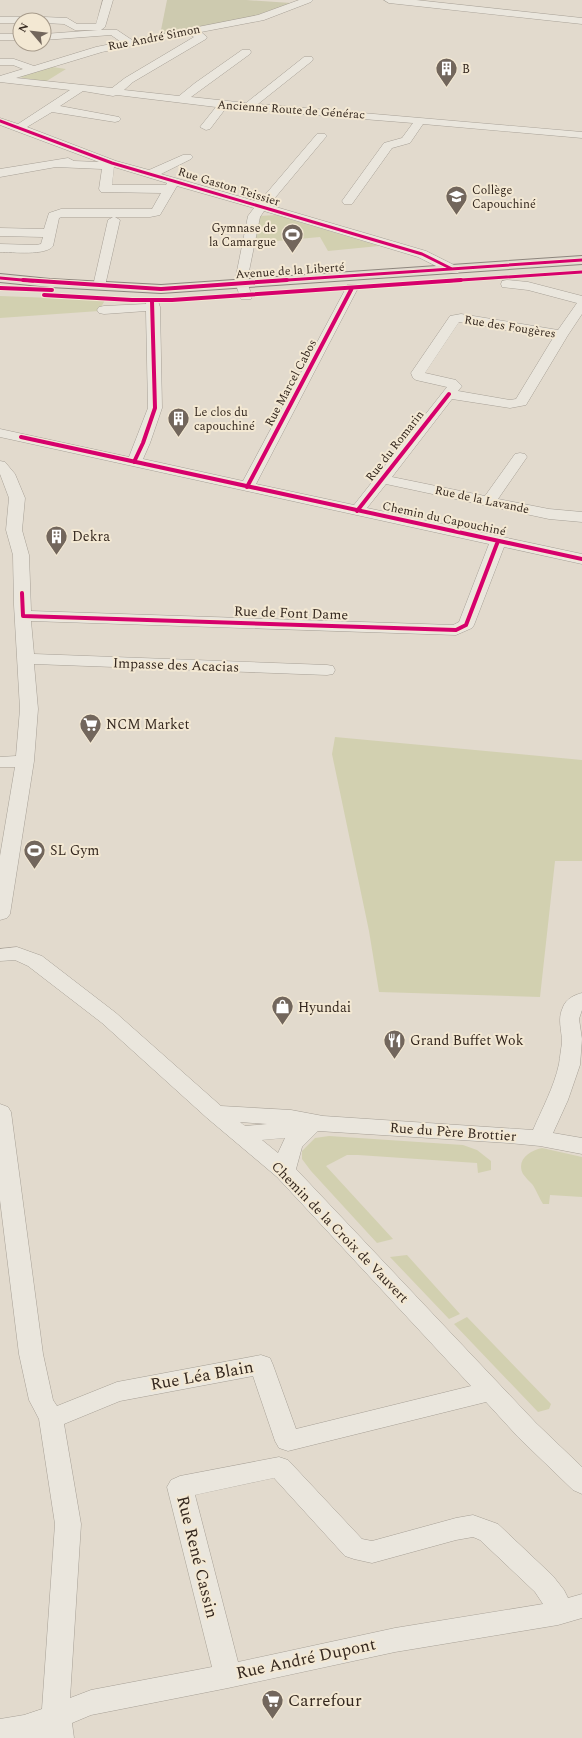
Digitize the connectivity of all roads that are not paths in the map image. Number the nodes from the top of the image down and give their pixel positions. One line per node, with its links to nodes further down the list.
1 (108, 0): 8 (street)
2 (308, 0): 10 (street, Rue André Simon)
3 (389, 0): 5 (street)
4 (494, 0): 5 (street)
5 (496, 11): 9 (street)
6 (0, 20): 7 (street)
7 (12, 20)
8 (52, 20)
9 (582, 21)
10 (191, 31): 14 (street, Rue André Simon); 22 (street)
11 (52, 36): 14 (street)
12 (0, 37): 13 (street)
13 (12, 37)
14 (130, 42): 18 (street, Rue André Simon)
15 (246, 52): 23 (street)
16 (308, 59): 25 (street)
17 (0, 62): 18 (street)
18 (33, 69): 20 (street, Rue André Simon)
19 (0, 80): 20 (street)
20 (20, 80): 21 (street, Ancienne Route de Générac)
21 (79, 89): 22 (street, Ancienne Route de Générac); 26 (street)
22 (113, 93): 23 (street, Ancienne Route de Générac)
23 (180, 100): 24 (street, Ancienne Route de Générac)
24 (223, 105): 25 (street, Ancienne Route de Générac); 30 (street)
25 (248, 107): 32 (street, Ancienne Route de Générac)
26 (49, 108): 27 (street); 31 (street)
27 (115, 119)
28 (0, 121): 31 (street, Rue Gaston Teissier)
29 (419, 122): 40 (street)
30 (206, 127)
31 (19, 128): 34 (street, Rue Gaston Teissier)
32 (582, 135)
33 (321, 136): 41 (street)
34 (95, 156): 36 (street); 38 (street, Rue Gaston Teissier)
35 (187, 156): 38 (street)
36 (54, 163): 37 (street); 39 (street)
37 (0, 173)
38 (150, 174): 39 (street, Rue Gaston Teissier)
39 (172, 185): 41 (street, Rue Gaston Teissier); 44 (street)
40 (348, 201)
41 (261, 207): 48 (street, Rue Gaston Teissier); 54 (street)
42 (114, 220): 52 (street)
43 (0, 232): 44 (street)
44 (49, 237): 45 (street); 46 (street)
45 (0, 240)
46 (0, 248)
47 (582, 260): 48 (main road, Avenue de la Liberté)
48 (454, 270): 54 (main road, Avenue de la Liberté)
49 (582, 272): 53 (main road, Avenue de la Liberté)
50 (0, 278): 52 (main road, Avenue de la Liberté)
51 (507, 284): 56 (street)
52 (99, 286): 54 (main road, Avenue de la Liberté)
53 (352, 288): 54 (main road, Avenue de la Liberté); 70 (street, Rue Marcel Cabos)
54 (244, 290): 57 (main road, Avenue de la Liberté)
55 (0, 292): 57 (main road, Avenue de la Liberté)
56 (582, 300)
57 (153, 304): 59 (street); 67 (street)
58 (582, 305): 60 (street)
59 (104, 310)
60 (561, 335): 61 (street); 61 (street, Rue des Fougères)
61 (449, 394): 69 (street, Rue du Romarin)
62 (0, 423): 65 (street)
63 (0, 428): 65 (street)
64 (0, 433): 65 (street)
65 (21, 437): 67 (street, Chemin du Capouchiné)
66 (520, 457): 71 (street)
67 (134, 462): 70 (street, Chemin du Capouchiné)
68 (0, 465): 76 (street)
69 (382, 479): 71 (street, Rue de la Lavande); 72 (street, Rue du Romarin)
70 (247, 487): 72 (street, Chemin du Capouchiné)
71 (489, 501): 73 (street, Rue de la Lavande)
72 (357, 511): 74 (street, Chemin du Capouchiné)
73 (582, 517)
74 (498, 541): 75 (street, Chemin du Capouchiné); 76 (street, Rue de Font Dame)
75 (582, 559)
76 (23, 616): 77 (street)
77 (26, 659): 78 (street, Impasse des Acacias); 79 (street)
78 (327, 670)
79 (25, 761): 80 (street); 81 (street)
80 (0, 762)
81 (0, 914)
82 (0, 955): 85 (street, Chemin de la Croix de Vauvert)
83 (582, 1000): 89 (street)
84 (0, 1112): 93 (street)
85 (215, 1113): 86 (street, Rue du Père Brottier); 88 (street, Chemin de la Croix de Vauvert)
86 (263, 1116): 87 (street, Rue du Père Brottier); 88 (street)
87 (315, 1126): 88 (street, Rue du Père Brottier); 89 (street, Rue du Père Brottier); 91 (street)
88 (241, 1134): 91 (street, Chemin de la Croix de Vauvert)
89 (540, 1138): 90 (street, Rue du Père Brottier)
90 (582, 1146)
91 (285, 1171): 92 (street, Chemin de la Croix de Vauvert)
92 (491, 1391): 94 (street); 96 (street, Chemin de la Croix de Vauvert)
93 (51, 1419): 94 (street, Rue Léa Blain); 99 (street)
94 (288, 1441): 95 (street)
95 (279, 1467): 97 (street); 98 (street, Rue René Cassin)
96 (582, 1483)
97 (574, 1613): 98 (street, Rue André Dupont)
98 (228, 1676): 99 (street, Rue André Dupont)
99 (58, 1726): 100 (street, Rue André Dupont); 101 (street)
100 (0, 1732)
101 (42, 1738)

